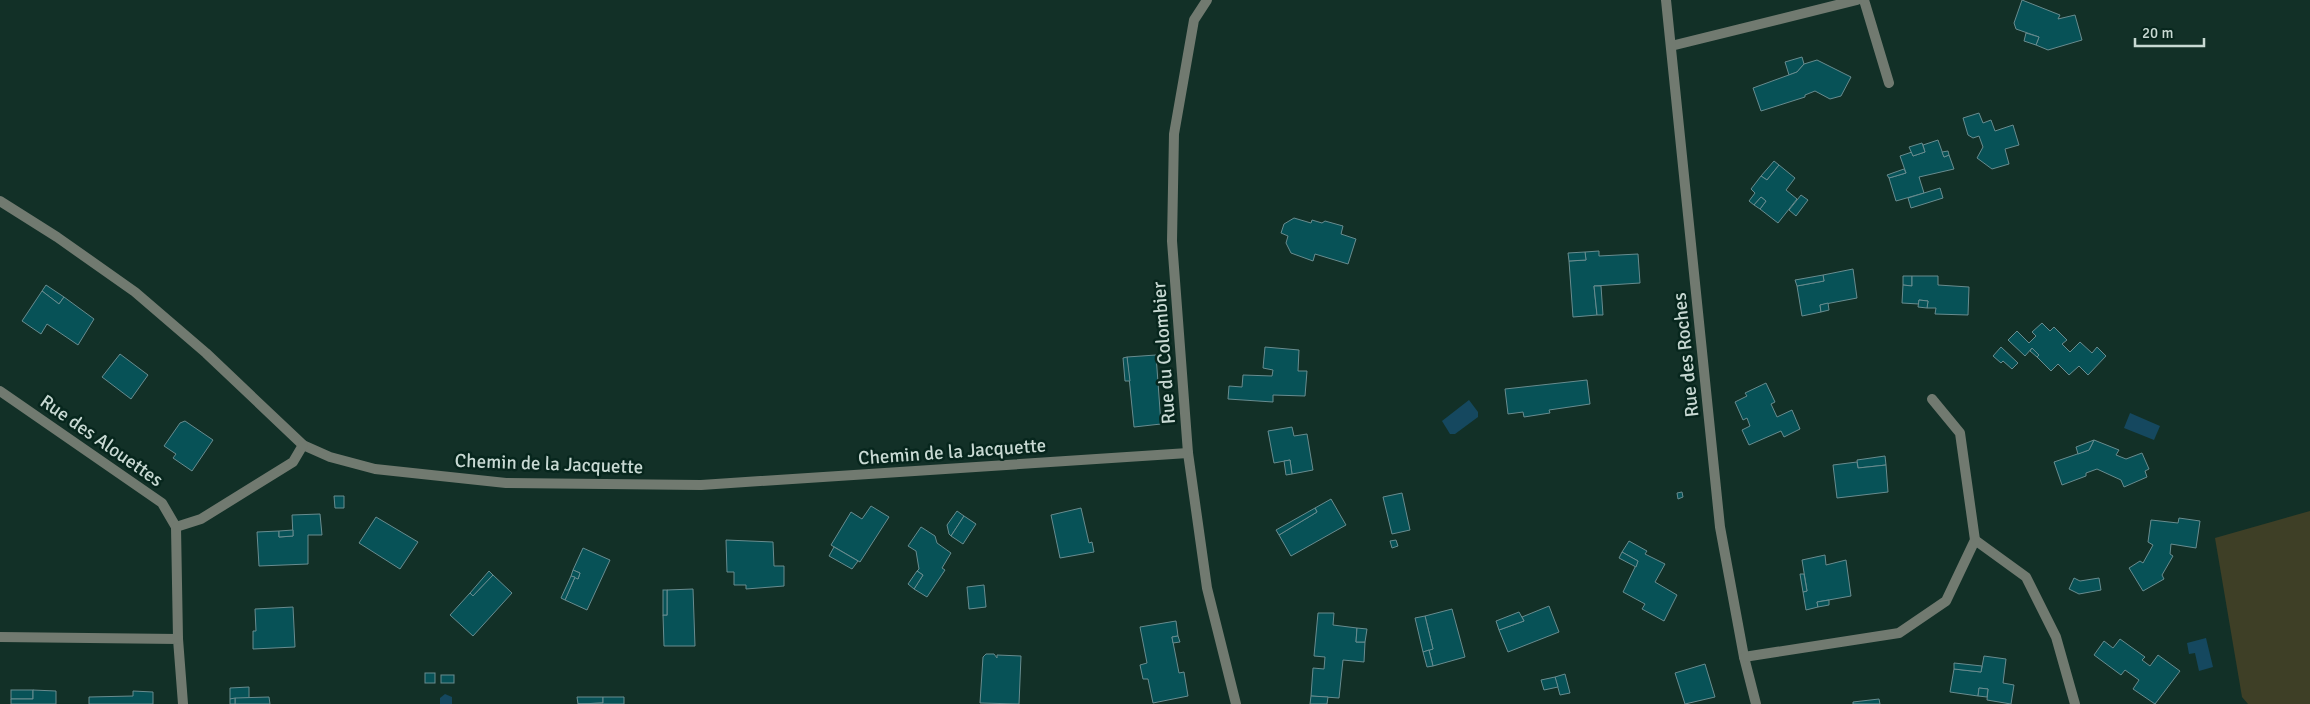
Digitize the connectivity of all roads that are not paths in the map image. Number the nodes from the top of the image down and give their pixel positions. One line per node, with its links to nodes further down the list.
1 (1207, 0): 11 (street, Rue du Colombier)
2 (1666, 0): 5 (street, Rue des Roches)
3 (1857, 0): 5 (street)
4 (1864, 0): 6 (street)
5 (1671, 46): 16 (street, Rue des Roches)
6 (1889, 83)
7 (0, 201): 10 (street, Chemin de la Jacquette)
8 (0, 390): 12 (street, Rue des Alouettes)
9 (1932, 399): 13 (street)
10 (303, 445): 11 (street, Chemin de la Jacquette); 12 (street)
11 (1188, 453): 18 (street, Rue du Colombier)
12 (176, 527): 15 (street, Rue des Alouettes)
13 (1975, 540): 16 (street); 20 (street)
14 (0, 637): 15 (street)
15 (178, 639): 17 (street, Rue des Alouettes)
16 (1744, 657): 19 (street, Rue des Roches)
17 (184, 704)
18 (1236, 704)
19 (1756, 704)
20 (2075, 704)

